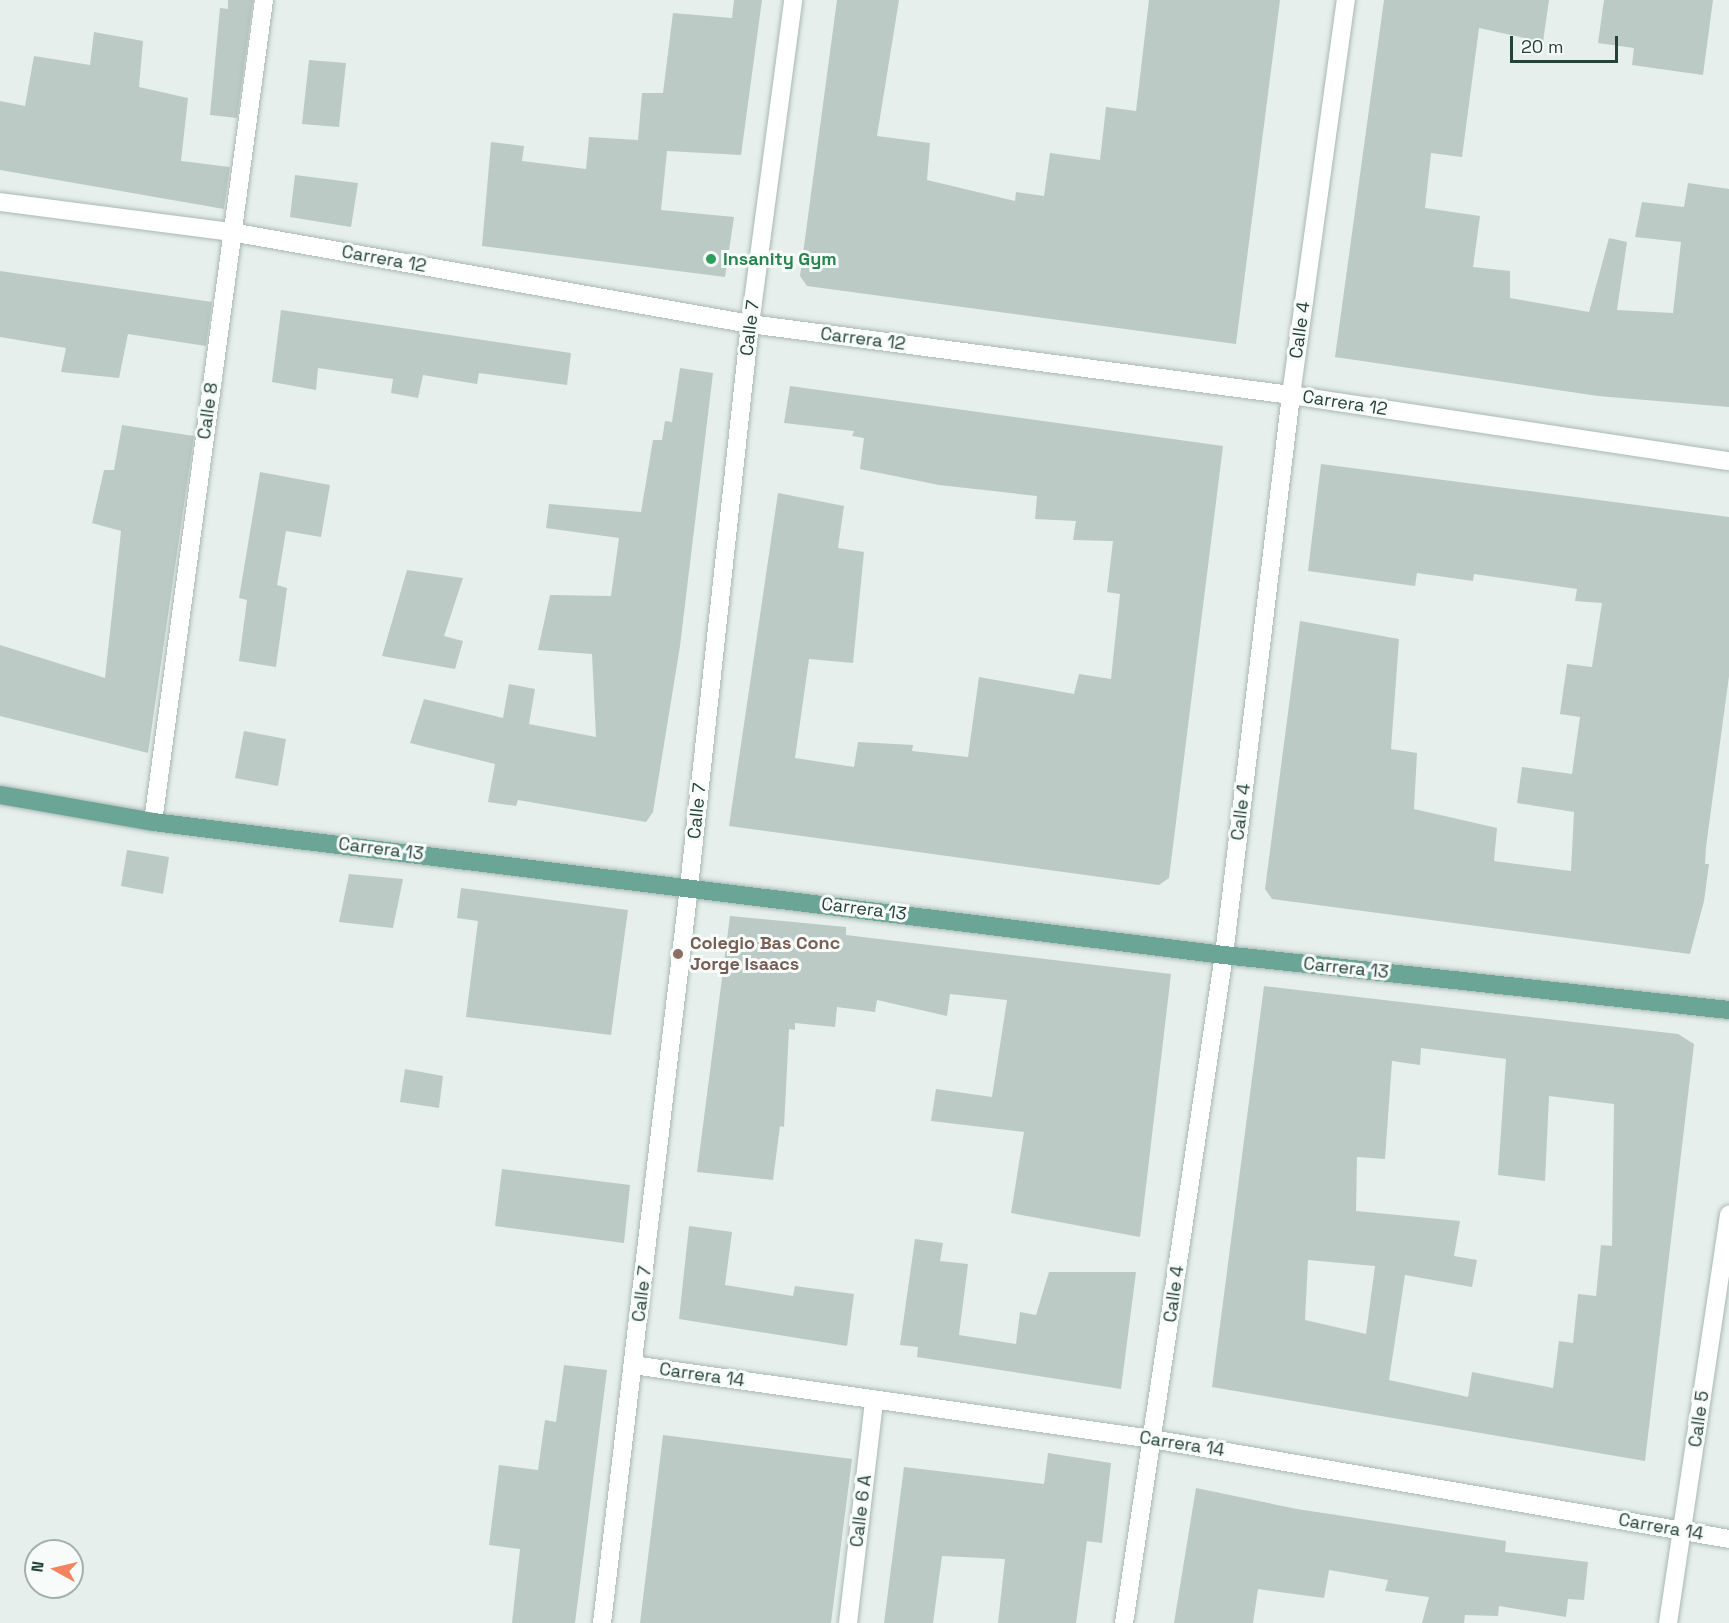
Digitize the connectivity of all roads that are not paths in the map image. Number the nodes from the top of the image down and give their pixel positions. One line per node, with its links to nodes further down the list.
1 (264, 0): 5 (street, Calle 8)
2 (793, 0): 6 (street, Calle 7)
3 (1346, 0): 7 (street, Calle 4)
4 (0, 202): 5 (street, Carrera 12)
5 (231, 232): 6 (street, Carrera 12); 10 (street, Calle 8)
6 (750, 324): 7 (street, Carrera 12); 11 (street, Calle 7)
7 (1291, 395): 8 (street, Carrera 12); 12 (street, Calle 4)
8 (1729, 460)
9 (0, 795): 10 (main road, Carrera 13)
10 (153, 822): 11 (main road, Carrera 13)
11 (689, 887): 12 (main road, Carrera 13); 15 (street, Calle 7)
12 (1224, 955): 13 (main road, Carrera 13); 17 (street, Calle 4)
13 (1729, 1010)
14 (1729, 1215): 18 (street, Calle 5)
15 (633, 1365): 16 (street, Carrera 14); 20 (street, Calle 7)
16 (874, 1400): 17 (street, Carrera 14); 21 (street, Calle 6 A)
17 (1152, 1439): 18 (street, Carrera 14); 22 (street, Calle 4)
18 (1682, 1530): 19 (street, Carrera 14); 23 (street, Calle 5)
19 (1729, 1539)
20 (602, 1623)
21 (848, 1623)
22 (1124, 1623)
23 (1668, 1623)

